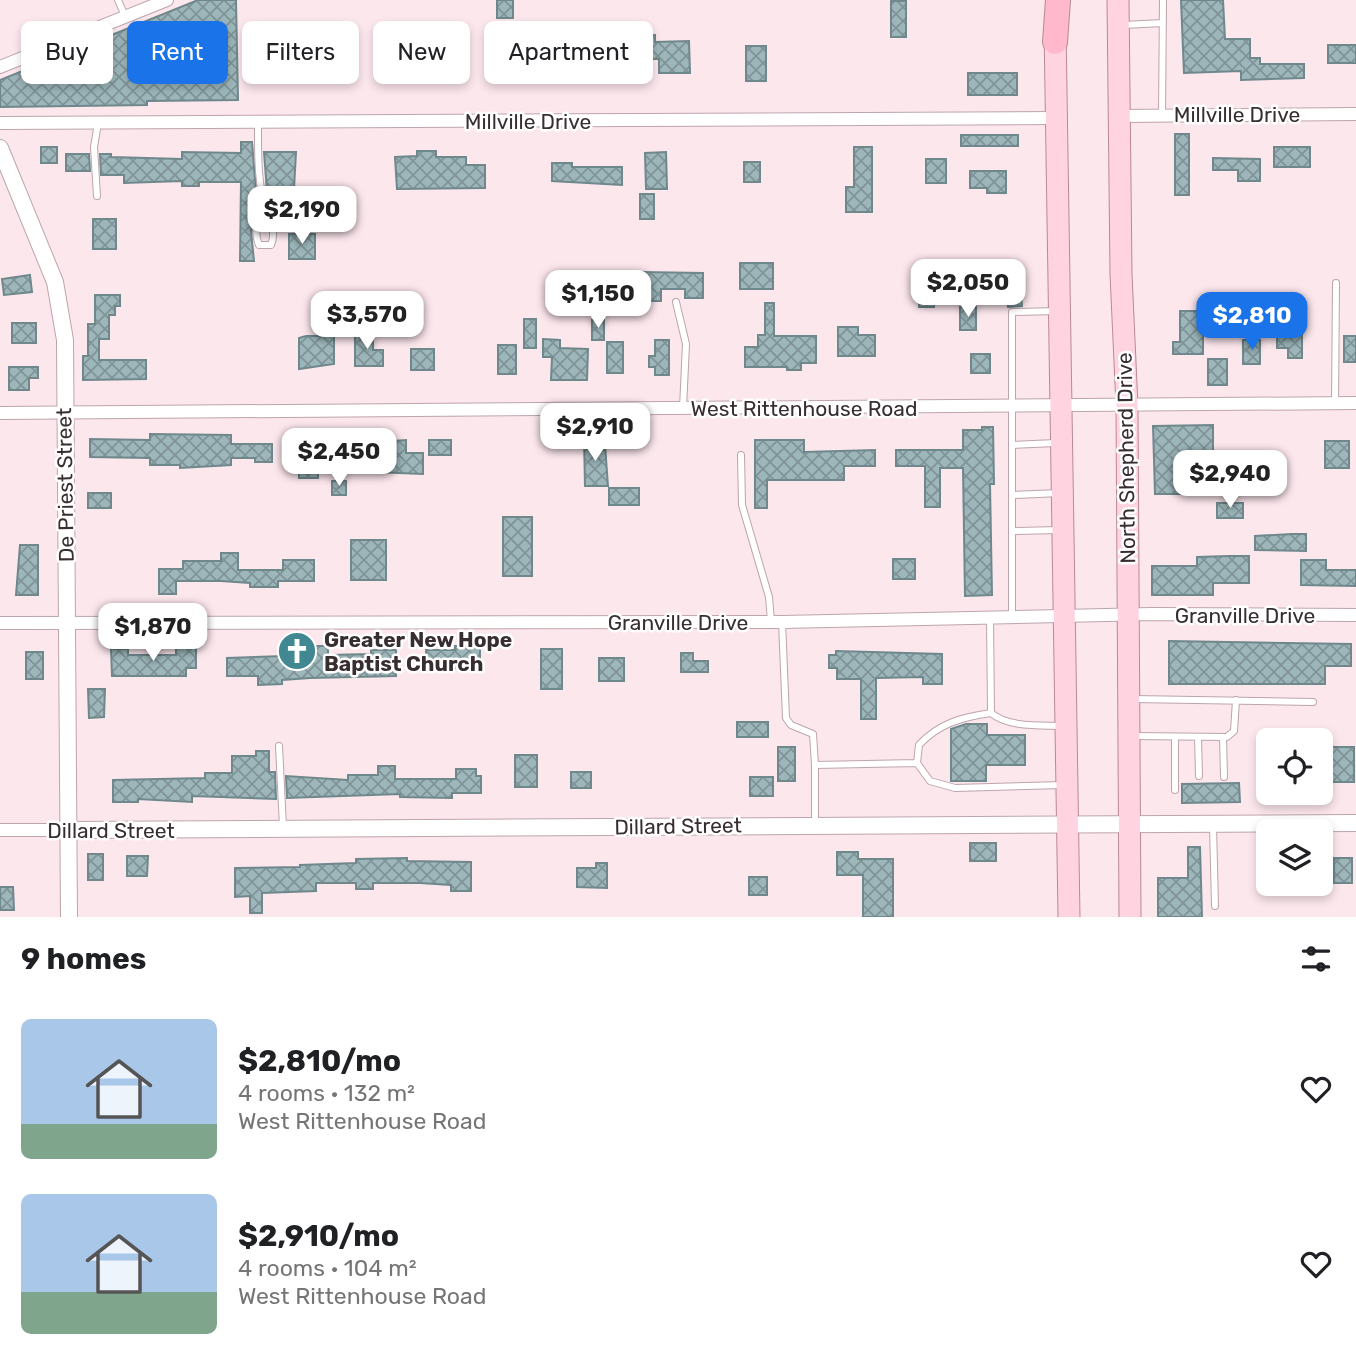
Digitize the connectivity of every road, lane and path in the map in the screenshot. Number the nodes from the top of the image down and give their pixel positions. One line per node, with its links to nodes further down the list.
1 (118, 0): 6 (lane)
2 (1056, 0): 9 (highway)
3 (1118, 0): 8 (main road, North Shepherd Drive)
4 (1163, 0): 7 (lane)
5 (159, 1): 6 (street)
6 (125, 16): 10 (street)
7 (1163, 23): 8 (lane); 12 (lane)
8 (1118, 25): 13 (main road, North Shepherd Drive)
9 (1055, 42): 14 (main road)
10 (0, 67)
11 (1356, 114): 12 (street, Millville Drive)
12 (1162, 115): 13 (street, Millville Drive)
13 (1119, 116): 26 (main road, North Shepherd Drive)
14 (1055, 118): 15 (street, Millville Drive); 23 (main road)
15 (258, 122): 17 (street, Millville Drive); 20 (lane)
16 (0, 123): 17 (street, Millville Drive)
17 (98, 123): 19 (lane)
18 (0, 148): 30 (street, De Priest Street)
19 (97, 196)
20 (266, 210): 20 (lane)
21 (1336, 283): 24 (lane)
22 (676, 302): 29 (lane)
23 (1059, 310): 27 (lane); 28 (main road)
24 (1335, 404): 25 (street, West Rittenhouse Road); 26 (street, West Rittenhouse Road)
25 (1356, 404)
26 (1127, 405): 28 (street, West Rittenhouse Road); 39 (main road, North Shepherd Drive)
27 (1013, 407): 28 (street, West Rittenhouse Road); 29 (street, West Rittenhouse Road); 33 (lane)
28 (1062, 407): 32 (main road)
29 (683, 408): 30 (street, West Rittenhouse Road)
30 (65, 412): 31 (street, West Rittenhouse Road); 46 (street, De Priest Street)
31 (0, 413)
32 (1062, 443): 33 (lane); 35 (main road)
33 (1013, 445): 36 (lane)
34 (741, 455): 44 (lane)
35 (1063, 493): 36 (lane); 37 (main road)
36 (1013, 495): 38 (lane)
37 (1063, 530): 38 (lane); 41 (main road)
38 (1013, 531): 43 (lane)
39 (1127, 615): 40 (street, Granville Drive); 41 (street, Granville Drive); 47 (main road, North Shepherd Drive)
40 (1356, 615)
41 (1065, 616): 43 (street, Granville Drive); 51 (main road)
42 (989, 618): 43 (street, Granville Drive); 44 (street, Granville Drive); 50 (lane)
43 (1013, 618)
44 (776, 622): 46 (street, Granville Drive); 58 (lane)
45 (0, 623): 46 (street, Granville Drive)
46 (66, 623): 70 (street, De Priest Street)
47 (1127, 700): 48 (lane); 52 (main road, North Shepherd Drive)
48 (1236, 700): 49 (lane); 55 (lane)
49 (1313, 702)
50 (991, 713): 51 (lane); 57 (lane)
51 (1065, 726): 61 (main road)
52 (1127, 736): 53 (lane); 66 (main road, North Shepherd Drive)
53 (1175, 737): 54 (lane); 62 (lane)
54 (1198, 737): 55 (lane); 59 (lane)
55 (1223, 737): 60 (lane)
56 (279, 746): 68 (lane)
57 (917, 763): 58 (lane); 61 (lane)
58 (815, 765): 65 (lane)
59 (1199, 776)
60 (1224, 777)
61 (1066, 785): 64 (main road)
62 (1175, 790)
63 (1356, 823): 67 (street, Dillard Street)
64 (1066, 824): 65 (street, Dillard Street); 66 (street, Dillard Street); 73 (main road)
65 (815, 825): 68 (street, Dillard Street)
66 (1127, 825): 67 (street, Dillard Street); 74 (main road, North Shepherd Drive)
67 (1213, 825): 71 (lane)
68 (283, 829): 70 (street, Dillard Street)
69 (0, 830): 70 (street, Dillard Street)
70 (67, 830): 72 (street, De Priest Street)
71 (1215, 906)
72 (69, 917)
73 (1069, 917)
74 (1130, 917)

